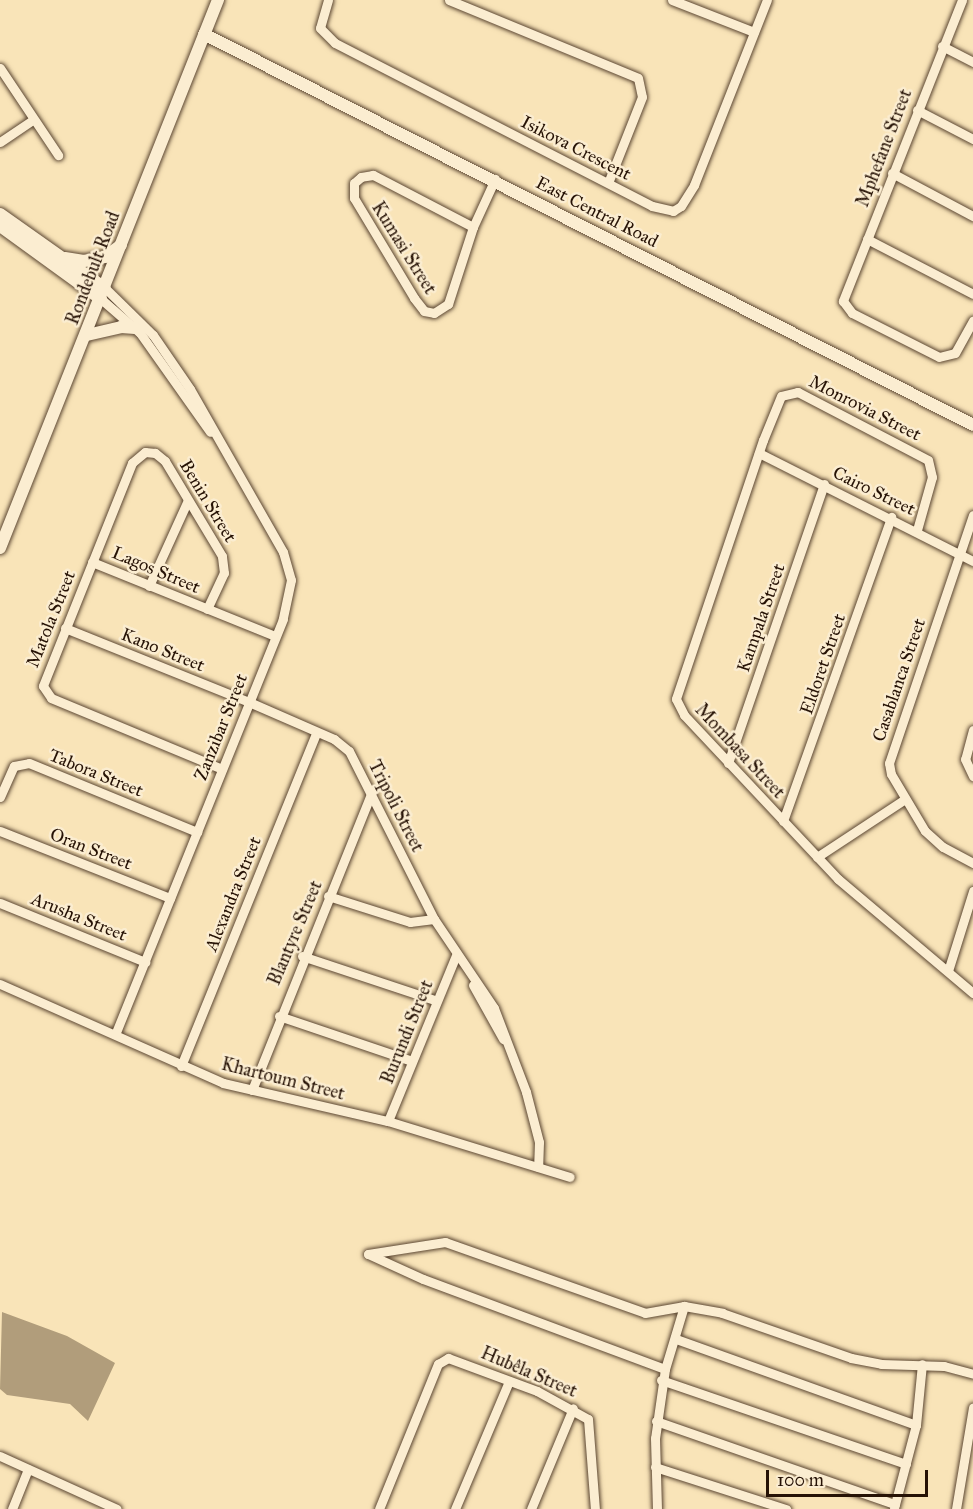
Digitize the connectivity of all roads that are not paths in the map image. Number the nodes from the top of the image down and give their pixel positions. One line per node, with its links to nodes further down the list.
1 (218, 0): 8 (street, Rondebult Road)
2 (328, 0): 19 (street, Isikova Crescent)
3 (449, 0): 19 (street)
4 (672, 0): 7 (street)
5 (767, 0): 7 (street)
6 (962, 0): 9 (street, Mphefane Street)
7 (754, 33): 19 (street, Isikova Crescent)
8 (204, 34): 18 (street, East Central Road); 25 (street, Rondebult Road)
9 (942, 46): 10 (street); 12 (street, Mphefane Street)
10 (973, 62)
11 (0, 68): 13 (street)
12 (917, 110): 14 (street); 17 (street, Mphefane Street)
13 (33, 120): 15 (street); 16 (street)
14 (973, 139)
15 (0, 142)
16 (58, 155)
17 (892, 173): 21 (street); 24 (street, Mphefane Street)
18 (495, 179): 23 (street); 33 (street, East Central Road)
19 (608, 183)
20 (0, 214): 26 (street)
21 (973, 216)
22 (0, 226): 27 (street)
23 (473, 227): 23 (street, Kumasi Street)
24 (867, 239): 28 (street); 29 (street, Mphefane Street)
25 (121, 244): 26 (street); 27 (street, Rondebult Road)
26 (64, 258): 27 (street)
27 (103, 294): 30 (street); 31 (street, Rondebult Road); 34 (street)
28 (973, 294)
29 (973, 321)
30 (135, 328): 31 (street); 34 (street)
31 (87, 335): 42 (street, Rondebult Road)
32 (785, 394): 36 (street, Mombasa Street); 41 (street, Monrovia Street)
33 (973, 425)
34 (216, 438): 49 (street, Zanzibar Street)
35 (148, 452): 38 (street, Benin Street); 45 (street, Matola Street)
36 (759, 453): 37 (street, Cairo Street); 53 (street, Mombasa Street)
37 (824, 484): 40 (street, Cairo Street); 53 (street, Kampala Street)
38 (188, 500): 46 (street); 47 (street, Benin Street)
39 (973, 514): 43 (street, Casablanca Street)
40 (891, 517): 41 (street, Cairo Street); 59 (street, Eldoret Street)
41 (917, 530): 43 (street, Cairo Street)
42 (0, 548)
43 (959, 554): 44 (street, Cairo Street); 58 (street, Casablanca Street)
44 (973, 561)
45 (92, 562): 46 (street, Lagos Street); 48 (street, Matola Street)
46 (150, 586): 47 (street, Lagos Street)
47 (207, 609): 49 (street, Lagos Street)
48 (65, 628): 50 (street, Kano Street); 54 (street, Matola Street)
49 (275, 636): 50 (street, Zanzibar Street)
50 (249, 702): 52 (street, Tripoli Street); 54 (street, Zanzibar Street)
51 (973, 730): 55 (street)
52 (316, 734): 56 (street, Tripoli Street); 79 (street, Alexandra Street)
53 (728, 763): 59 (street, Mombasa Street)
54 (222, 769): 61 (street, Zanzibar Street)
55 (973, 776)
56 (372, 791): 65 (street, Blantyre Street); 68 (street, Tripoli Street)
57 (0, 797): 61 (street, Tabora Street)
58 (906, 799): 62 (street); 63 (street, Casablanca Street)
59 (783, 821): 62 (street, Mombasa Street)
60 (0, 831): 66 (street, Oran Street)
61 (197, 832): 66 (street, Zanzibar Street)
62 (817, 857): 72 (street, Mombasa Street)
63 (973, 863)
64 (973, 891): 72 (street)
65 (328, 897): 68 (street); 70 (street, Blantyre Street)
66 (170, 898): 71 (street, Zanzibar Street)
67 (0, 903): 71 (street, Arusha Street)
68 (434, 919): 69 (street, Tripoli Street)
69 (456, 955): 75 (street, Burundi Street); 82 (street, Tripoli Street)
70 (302, 956): 75 (street); 76 (street, Blantyre Street)
71 (144, 962): 77 (street, Zanzibar Street)
72 (948, 971): 74 (street, Mombasa Street)
73 (0, 984): 77 (street, Khartoum Street)
74 (973, 993)
75 (437, 1001): 78 (street, Burundi Street)
76 (279, 1016): 78 (street); 80 (street, Blantyre Street)
77 (114, 1034): 79 (street, Khartoum Street)
78 (412, 1061): 81 (street, Burundi Street)
79 (181, 1066): 80 (street, Khartoum Street)
80 (252, 1090): 81 (street, Khartoum Street)
81 (388, 1121): 82 (street, Khartoum Street)
82 (538, 1167): 83 (street, Khartoum Street)
83 (570, 1177)
84 (684, 1306): 85 (street); 86 (street); 87 (street)
85 (676, 1339): 87 (street); 94 (street)
86 (922, 1364): 88 (street); 94 (street)
87 (664, 1369): 89 (street)
88 (973, 1374)
89 (661, 1380): 93 (street); 96 (street)
90 (509, 1381): 92 (street, Hubêla Street); 104 (street, Hubêla Street); 105 (street)
91 (973, 1407): 110 (street)
92 (573, 1408): 106 (street); 107 (street, Hubêla Street)
93 (656, 1421): 97 (street); 100 (street)
94 (915, 1425): 96 (street)
95 (0, 1456): 98 (street)
96 (906, 1464): 100 (street)
97 (655, 1467): 108 (street); 109 (street)
98 (28, 1469): 99 (street); 101 (street)
99 (93, 1498): 102 (street); 103 (street)
100 (895, 1507)
101 (12, 1509)
102 (88, 1509)
103 (117, 1509)
104 (379, 1509)
105 (455, 1509)
106 (531, 1509)
107 (595, 1509)
108 (657, 1509)
109 (786, 1509)
110 (956, 1509)

